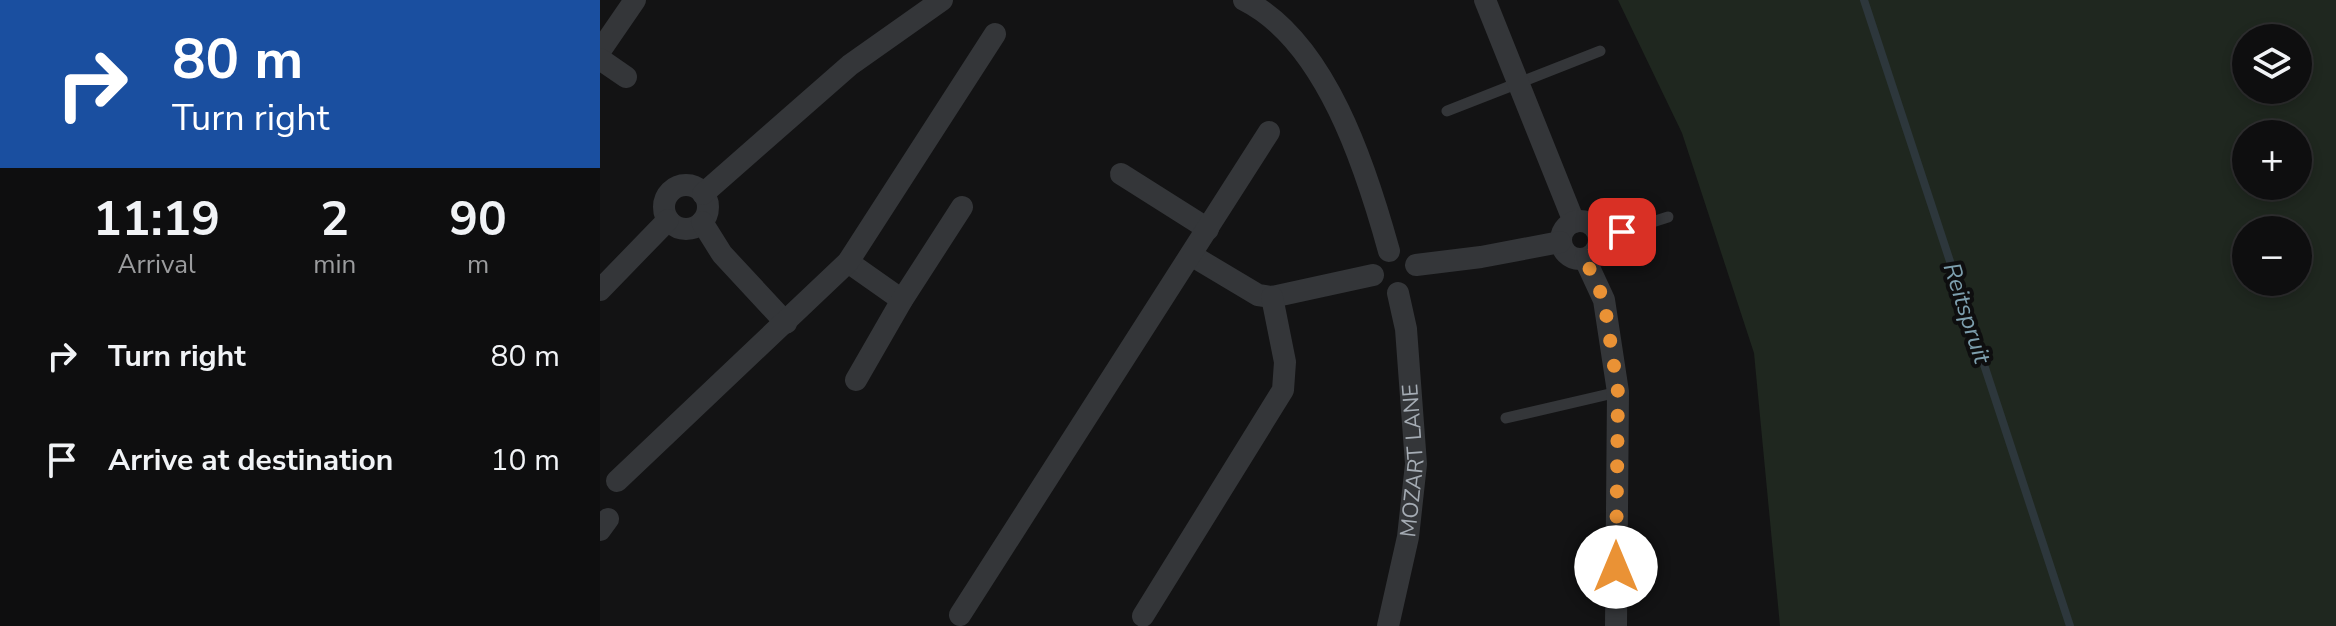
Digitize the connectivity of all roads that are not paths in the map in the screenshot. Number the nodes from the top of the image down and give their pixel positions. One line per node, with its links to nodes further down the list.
1 (635, 0): 6 (street)
2 (1244, 0): 23 (street)
3 (1485, 0): 10 (street)
4 (935, 2): 14 (street)
5 (995, 34): 26 (street)
6 (600, 51)
7 (1600, 51): 10 (lane)
8 (600, 59): 9 (street)
9 (626, 77)
10 (1519, 82): 11 (lane); 19 (street)
11 (1447, 111)
12 (1269, 132): 20 (street)
13 (1121, 174): 20 (street)
14 (703, 194): 17 (street); 18 (street)
15 (962, 207): 32 (street)
16 (1668, 217): 21 (lane)
17 (668, 220): 18 (street); 29 (street)
18 (702, 222): 33 (street)
19 (1574, 222): 21 (street); 22 (street)
20 (1208, 229): 24 (street)
21 (1599, 239): 25 (street)
22 (1560, 242): 25 (street); 27 (street)
23 (1389, 251): 27 (street); 28 (street)
24 (1191, 255): 31 (street); 38 (street)
25 (1585, 259): 35 (street)
26 (848, 262): 32 (street); 33 (street)
27 (1416, 265): 30 (street)
28 (1373, 275): 30 (street); 31 (street)
29 (600, 290)
30 (1398, 293): 40 (street, MOZART LANE)
31 (1272, 297): 39 (street)
32 (902, 300): 34 (street)
33 (786, 323): 37 (street)
34 (856, 380)
35 (1618, 392): 36 (lane); 41 (street)
36 (1506, 418)
37 (617, 481)
38 (960, 615)
39 (1143, 616)
40 (1388, 626)
41 (1616, 626)

